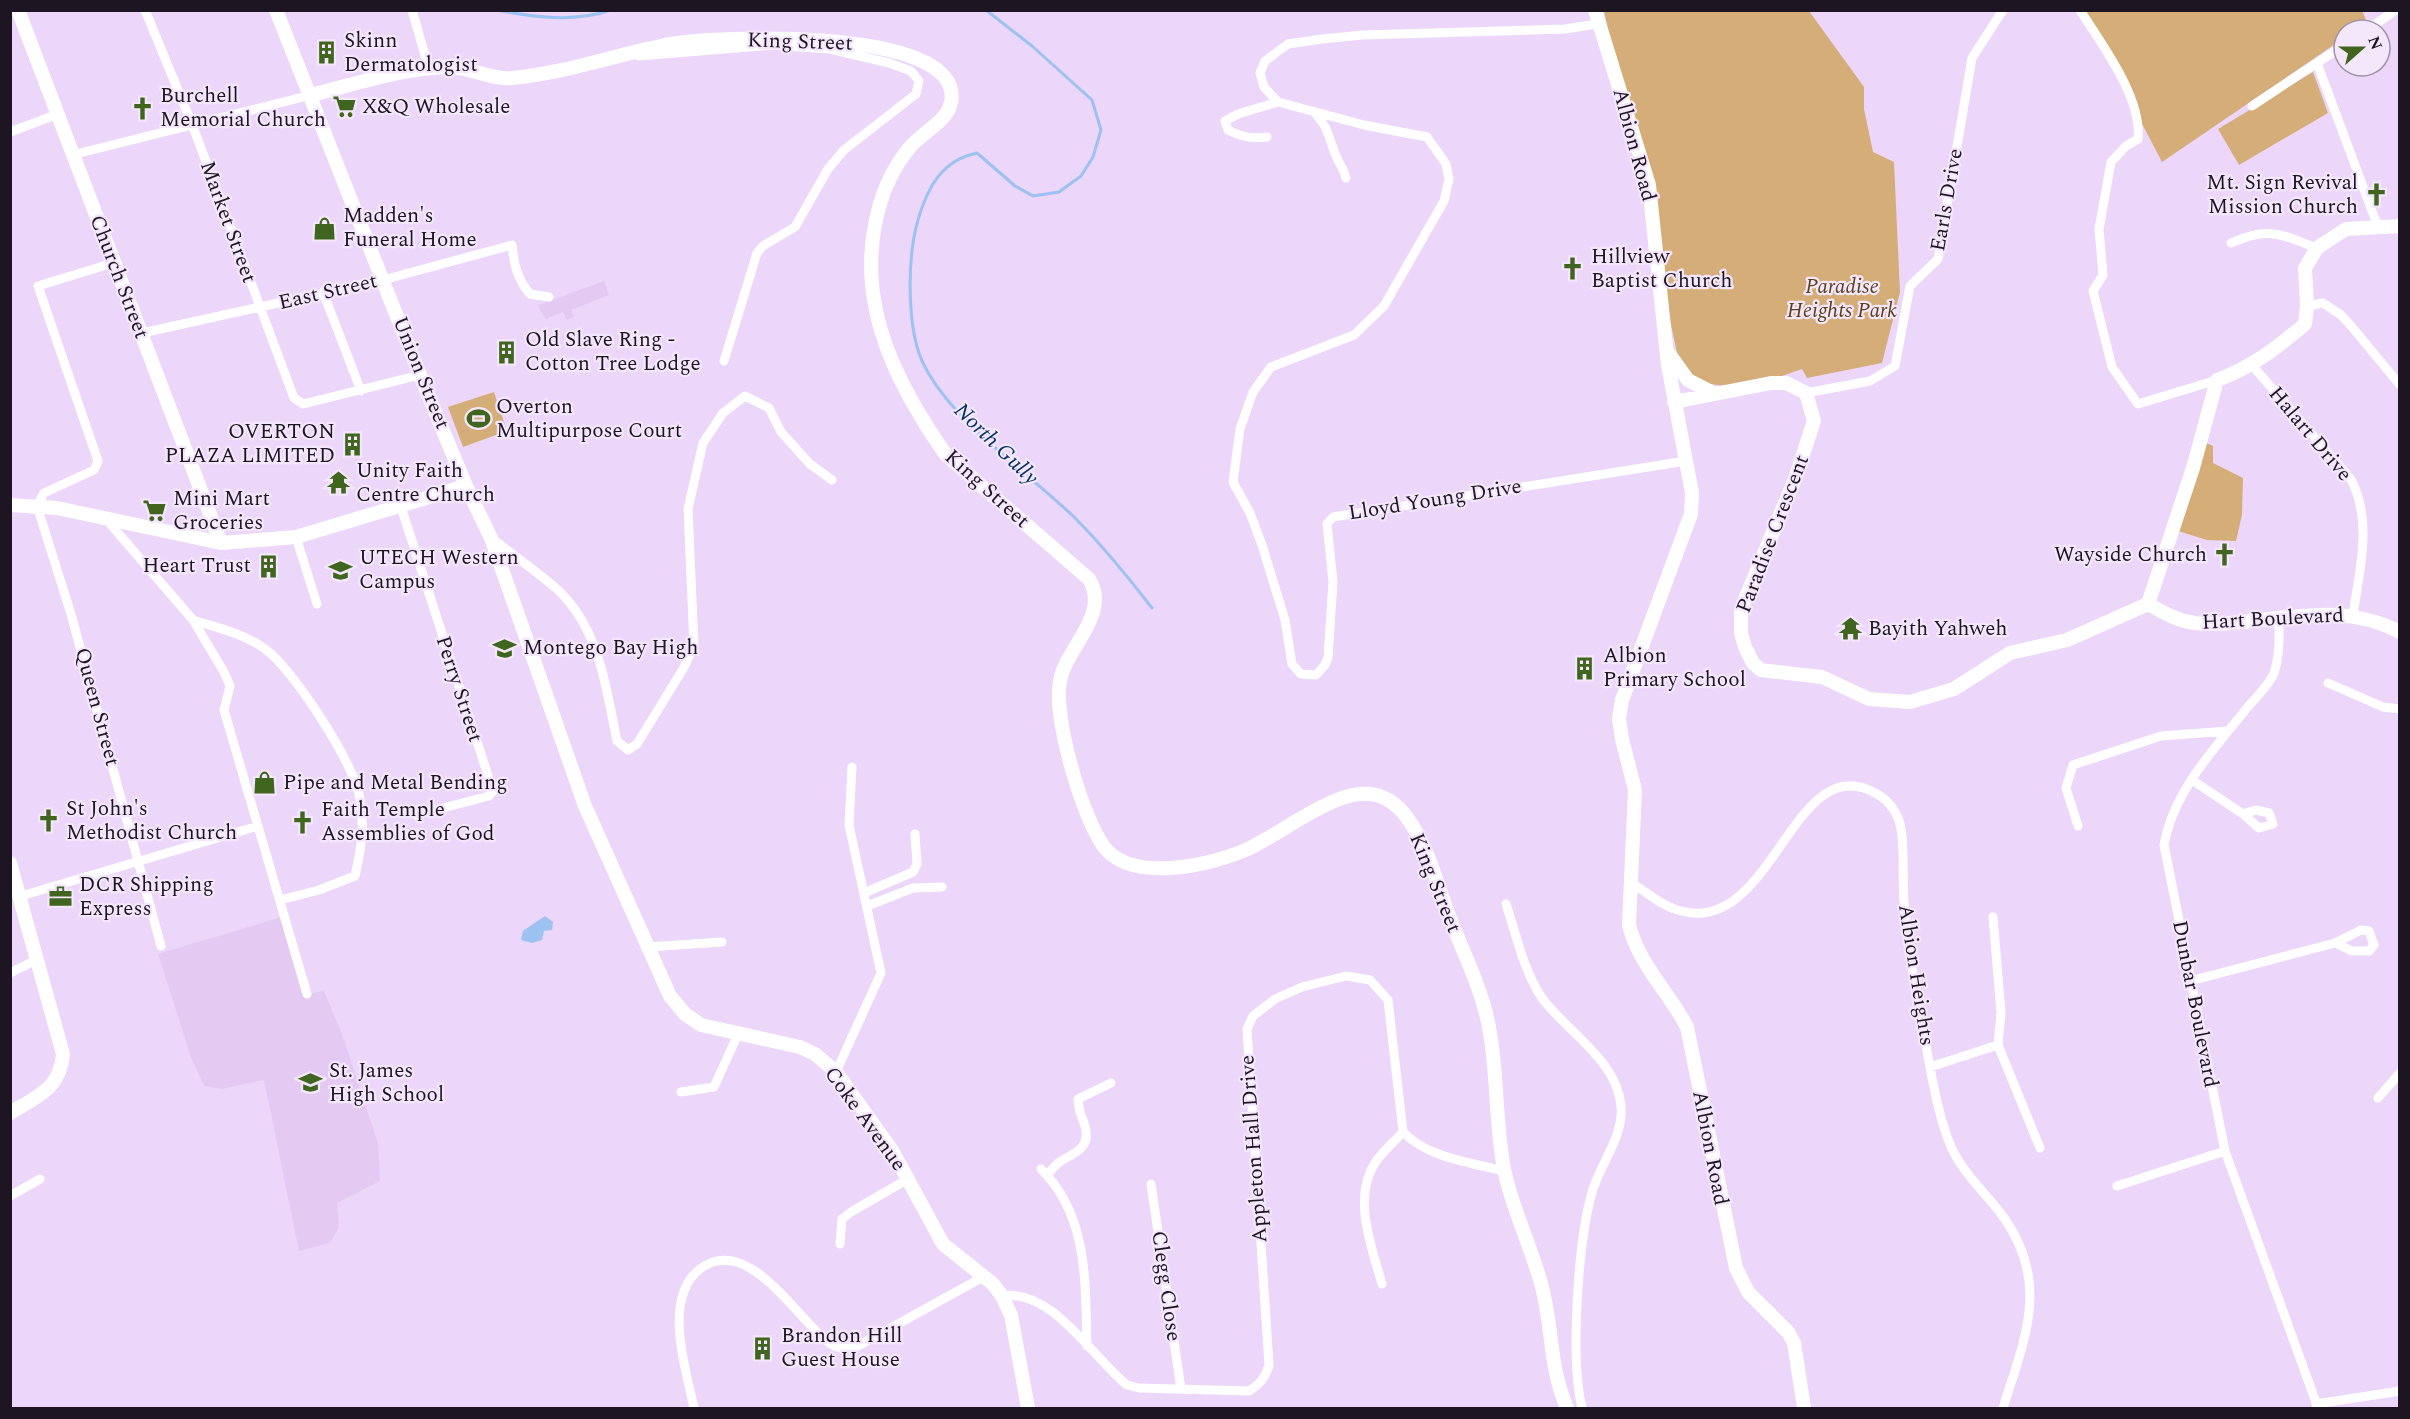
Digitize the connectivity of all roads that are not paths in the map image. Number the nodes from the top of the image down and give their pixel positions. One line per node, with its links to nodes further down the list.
1 (18, 10): 16 (street, Church Street)
2 (145, 10): 17 (street, Market Street)
3 (276, 10): 12 (street, Union Street)
4 (412, 10): 11 (street)
5 (2003, 10): 40 (street, Earls Drive)
6 (2080, 10): 37 (street)
7 (1596, 17): 13 (street); 33 (street, Albion Road)
8 (2332, 53): 10 (street)
9 (613, 58): 11 (street, King Street); 34 (street); 100 (street, King Street)
10 (2317, 63): 14 (street); 23 (street)
11 (429, 69): 12 (street, King Street)
12 (311, 95): 17 (street, King Street); 27 (street, Union Street)
13 (1278, 102): 15 (street, Lloyd Young Drive); 19 (street)
14 (2252, 106)
15 (1311, 109): 21 (street); 43 (street, Lloyd Young Drive)
16 (58, 114): 18 (street); 20 (street, Church Street)
17 (192, 124): 20 (street, King Street); 31 (street, Market Street)
18 (10, 132)
19 (1267, 137)
20 (72, 155): 26 (street, Church Street)
21 (1346, 178)
22 (2400, 226): 23 (street)
23 (2378, 227): 25 (street)
24 (2231, 243): 25 (street)
25 (2317, 248): 30 (street)
26 (113, 262): 32 (street, Church Street); 47 (street)
27 (383, 280): 28 (street, East Street); 29 (street, East Street); 36 (street, Union Street)
28 (323, 292): 31 (street, East Street); 39 (street)
29 (549, 297)
30 (2307, 306): 35 (street); 38 (street)
31 (260, 308): 32 (street, East Street); 39 (street, Market Street)
32 (142, 333): 52 (street, Church Street)
33 (1666, 350): 41 (street); 42 (street, Albion Road)
34 (724, 361)
35 (2251, 364): 37 (street); 55 (street, Halart Drive)
36 (420, 375): 39 (street); 45 (street, Union Street)
37 (2217, 380): 54 (street)
38 (2400, 385)
39 (361, 391)
40 (1806, 393): 41 (street); 54 (street, Paradise Crescent)
41 (1715, 394): 42 (street)
42 (1673, 396): 43 (street, Albion Road)
43 (1686, 461): 72 (street, Albion Road)
44 (832, 480): 51 (street)
45 (466, 486): 48 (street); 51 (street, Union Street)
46 (10, 505): 47 (street)
47 (37, 506): 49 (street); 70 (street, Queen Street)
48 (401, 507): 50 (street); 66 (street, Perry Street)
49 (106, 519): 52 (street); 57 (street)
50 (296, 537): 52 (street); 53 (street)
51 (491, 538): 64 (street, Union Street)
52 (221, 543)
53 (317, 604)
54 (2148, 604): 56 (street, Hart Boulevard)
55 (2353, 614): 56 (street, Hart Boulevard); 58 (street, Hart Boulevard)
56 (2279, 619): 61 (street, Dunbar Boulevard)
57 (194, 620): 67 (street); 76 (street)
58 (2400, 632)
59 (2328, 683): 60 (street)
60 (2400, 709)
61 (2228, 731): 63 (street, Dunbar Boulevard); 68 (street)
62 (852, 767): 74 (street)
63 (2192, 780): 65 (street); 86 (street, Dunbar Boulevard)
64 (585, 806): 83 (street, Coke Avenue)
65 (2243, 814)
66 (416, 815)
67 (258, 826): 70 (street); 76 (street)
68 (2078, 826)
69 (915, 834): 74 (street)
70 (139, 861): 75 (street); 82 (street, Queen Street)
71 (10, 863): 75 (street)
72 (1631, 882): 90 (street, Albion Heights); 118 (street, Albion Road)
73 (942, 887): 78 (street)
74 (864, 893): 78 (street)
75 (21, 896): 84 (street)
76 (280, 900): 87 (street)
77 (1506, 904): 117 (street)
78 (867, 906): 91 (street)
79 (1993, 917): 89 (street)
80 (722, 942): 83 (street)
81 (2335, 943): 86 (street)
82 (161, 946)
83 (648, 947): 88 (street, Coke Avenue)
84 (38, 959): 85 (street); 96 (street)
85 (10, 973)
86 (2190, 981): 99 (street, Dunbar Boulevard)
87 (307, 994)
88 (739, 1032): 91 (street, Coke Avenue); 94 (street)
89 (1998, 1046): 90 (street); 98 (street)
90 (1930, 1067): 119 (street, Albion Heights)
91 (836, 1072): 102 (street, Coke Avenue)
92 (2400, 1073): 95 (street)
93 (1111, 1083): 110 (street)
94 (681, 1092)
95 (2378, 1098)
96 (10, 1113)
97 (1403, 1132): 100 (street); 108 (street); 111 (street, Appleton Hall Drive)
98 (2040, 1148)
99 (2225, 1151): 104 (street); 113 (street, Dunbar Boulevard)
100 (1504, 1171): 116 (street, King Street)
101 (40, 1179): 105 (street)
102 (908, 1179): 106 (street); 107 (street, Coke Avenue)
103 (1151, 1184): 111 (street, Clegg Close)
104 (2117, 1186)
105 (10, 1196)
106 (840, 1244)
107 (983, 1277): 109 (street, Coke Avenue); 114 (street)
108 (1382, 1284)
109 (1002, 1296): 110 (street, Appleton Hall Drive); 115 (street, Coke Avenue)
110 (1088, 1346): 111 (street, Appleton Hall Drive)
111 (1181, 1389)
112 (2400, 1391): 113 (street)
113 (2317, 1406)
114 (693, 1408)
115 (1028, 1408)
116 (1567, 1408)
117 (1582, 1408)
118 (1804, 1408)
119 (2002, 1408)

